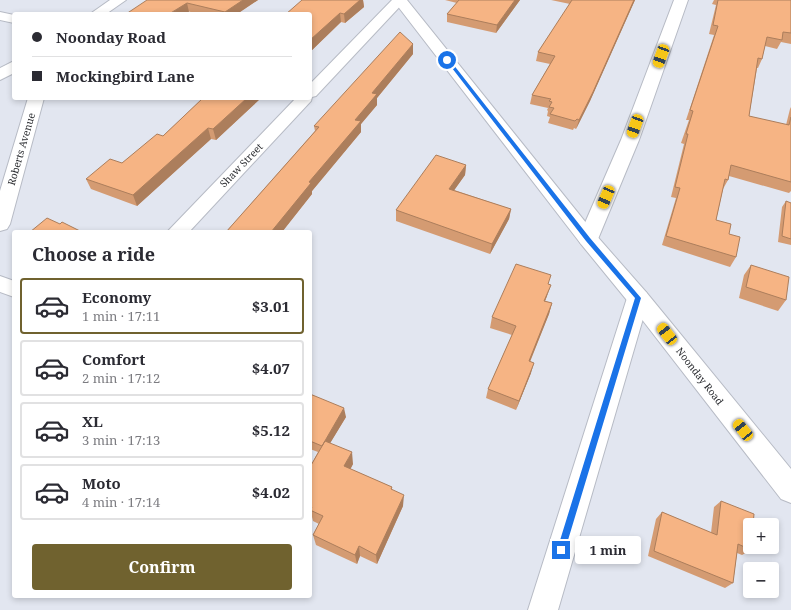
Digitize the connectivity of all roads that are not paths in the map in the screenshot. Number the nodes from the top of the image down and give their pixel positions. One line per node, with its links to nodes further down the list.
1 (119, 0): 4 (street)
2 (400, 0): 9 (street); 14 (street, Noonday Road)
3 (681, 0): 14 (street)
4 (99, 12)
5 (0, 16): 6 (street)
6 (12, 19)
7 (12, 67): 8 (street)
8 (0, 75)
9 (312, 91)
10 (35, 100): 12 (street, Roberts Avenue)
11 (303, 100): 13 (street, Shaw Street)
12 (0, 224)
13 (179, 230)
14 (588, 239): 17 (street, Noonday Road)
15 (0, 284): 16 (street)
16 (12, 288)
17 (638, 298): 18 (street, Noonday Road); 19 (street)
18 (791, 490)
19 (543, 610)

